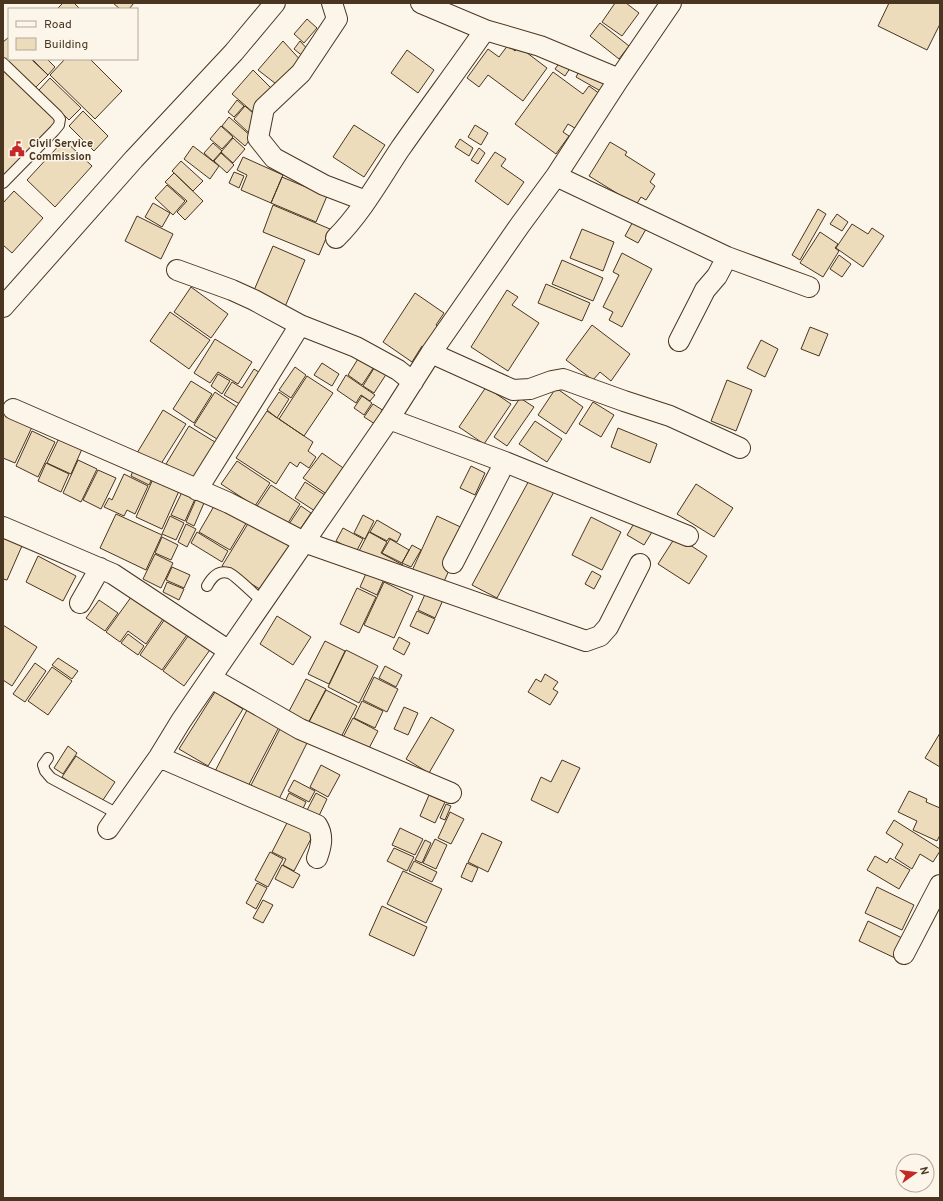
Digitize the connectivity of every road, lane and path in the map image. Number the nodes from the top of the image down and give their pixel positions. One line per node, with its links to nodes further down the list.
1 (276, 3): 15 (street)
2 (332, 3): 10 (street)
3 (421, 3): 5 (street)
4 (671, 3): 7 (street)
5 (485, 30): 7 (street); 10 (street)
6 (3, 63): 9 (lane)
7 (619, 79): 8 (street)
8 (556, 176): 12 (street); 18 (street)
9 (3, 183)
10 (366, 201): 11 (street)
11 (336, 238)
12 (727, 257): 14 (street); 17 (street)
13 (177, 270): 16 (street)
14 (809, 287)
15 (3, 307)
16 (300, 325): 19 (street); 24 (street)
17 (679, 341)
18 (431, 353): 19 (street); 22 (street)
19 (413, 382): 21 (street)
20 (13, 408): 24 (street)
21 (389, 419): 23 (street); 27 (street)
22 (740, 448)
23 (505, 462): 26 (street); 28 (street)
24 (197, 490): 27 (street)
25 (3, 527): 30 (street)
26 (688, 536)
27 (304, 542): 29 (street); 32 (street)
28 (453, 563)
29 (640, 564)
30 (100, 568): 33 (street); 34 (street)
31 (208, 586): 32 (lane)
32 (263, 602): 34 (street)
33 (80, 603)
34 (229, 651): 35 (street)
35 (211, 678): 36 (street); 38 (street)
36 (159, 757): 39 (street); 40 (street)
37 (48, 758): 39 (lane)
38 (451, 793)
39 (113, 822)
40 (317, 858)
41 (940, 885): 42 (street)
42 (904, 954)

